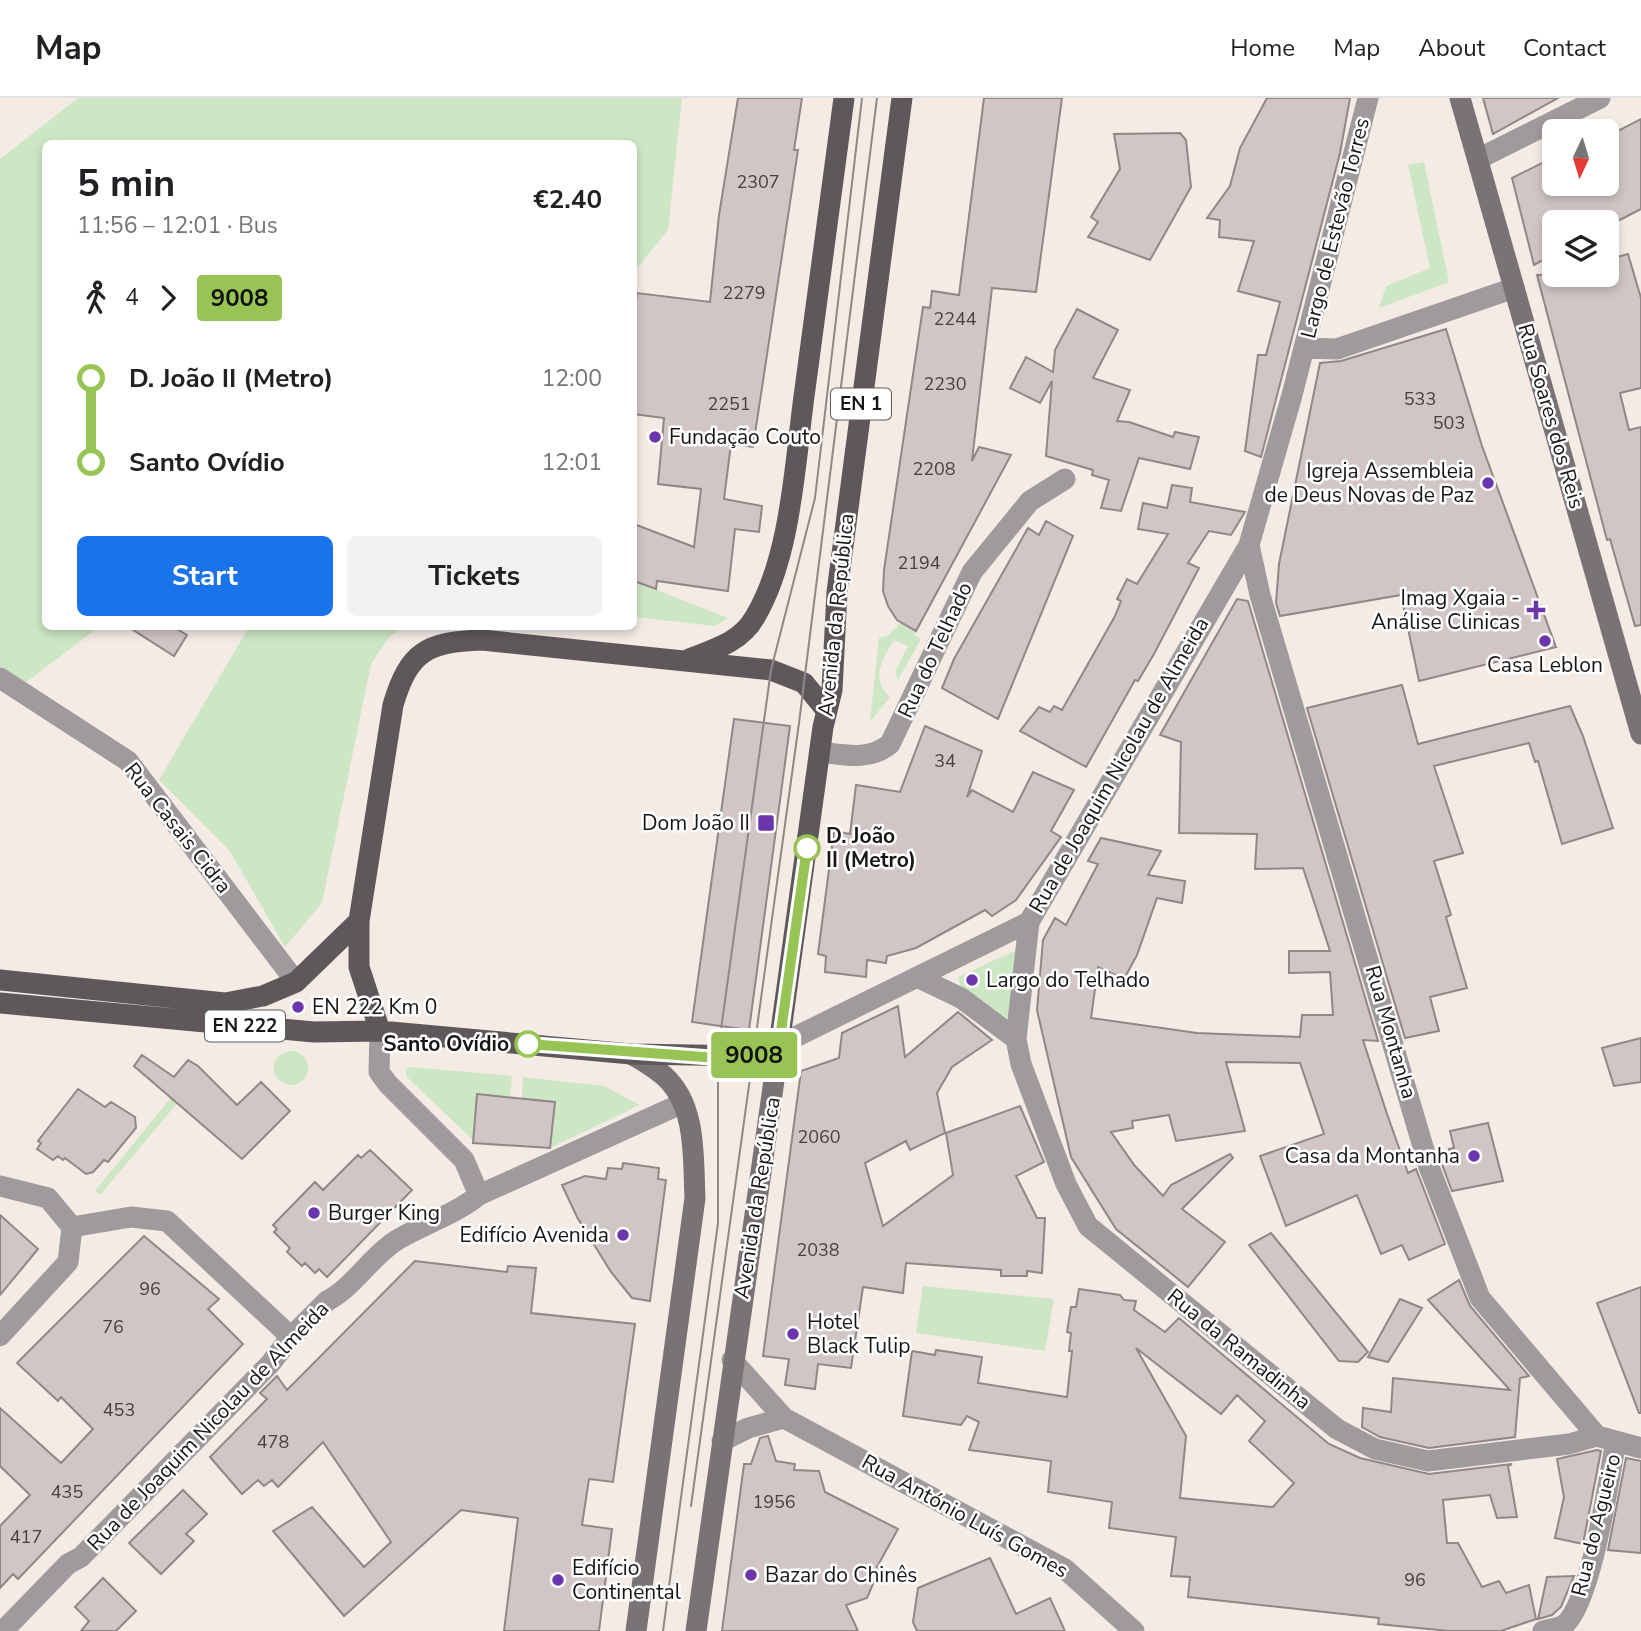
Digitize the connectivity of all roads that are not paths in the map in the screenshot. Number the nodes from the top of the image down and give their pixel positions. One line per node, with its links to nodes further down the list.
1 (844, 98): 11 (main road, EN 1)
2 (902, 98): 13 (main road, Avenida da República / EN 1)
3 (1368, 98): 8 (street, Largo de Estevão Torres)
4 (1460, 98): 6 (main road, Rua Soares dos Reis)
5 (1600, 98): 6 (street)
6 (1478, 159): 7 (main road, Rua Soares dos Reis)
7 (1514, 288): 8 (street, Largo de Estevão Torres); 14 (main road, Rua Soares dos Reis)
8 (1304, 348): 10 (street, Rua de Joaquim Nicolau de Almeida)
9 (1065, 478): 15 (street, Rua do Telhado)
10 (1249, 545): 17 (street, Rua de Joaquim Nicolau de Almeida); 34 (street, Rua Montanha)
11 (684, 661): 13 (main road); 16 (main road)
12 (0, 678): 20 (street, Rua Casais Cidra)
13 (827, 710): 15 (main road, Avenida da República / EN 1)
14 (1641, 734)
15 (820, 752): 24 (main road, Avenida da República / EN 1)
16 (359, 921): 20 (main road); 22 (main road)
17 (1029, 922): 18 (street, Rua de Joaquim Nicolau de Almeida); 23 (street)
18 (917, 977): 23 (street); 24 (street, Rua de Joaquim Nicolau de Almeida)
19 (0, 980): 20 (main road)
20 (296, 982)
21 (0, 1003): 22 (main road, EN 222)
22 (380, 1031): 25 (main road, EN 222); 28 (street)
23 (1016, 1039): 34 (street, Rua da Ramadinha)
24 (779, 1045): 25 (main road); 32 (main road, Avenida da República / EN 1)
25 (631, 1054): 26 (main road)
26 (683, 1102): 28 (street, Rua de Joaquim Nicolau de Almeida); 38 (main road)
27 (0, 1186): 29 (street)
28 (479, 1195): 31 (street, Rua de Joaquim Nicolau de Almeida)
29 (72, 1227): 30 (street); 31 (street)
30 (0, 1336)
31 (291, 1337): 37 (street, Rua de Joaquim Nicolau de Almeida)
32 (732, 1360): 33 (street, Rua António Luís Gomes); 35 (main road, Avenida da República / EN 1)
33 (784, 1418): 35 (street); 40 (street, Rua António Luís Gomes)
34 (1607, 1438): 36 (street); 41 (street, Rua do Agueiro)
35 (722, 1441): 39 (main road, Avenida da República / EN 1)
36 (1641, 1448)
37 (10, 1626)
38 (636, 1631)
39 (696, 1631)
40 (1134, 1631)
41 (1543, 1631)

